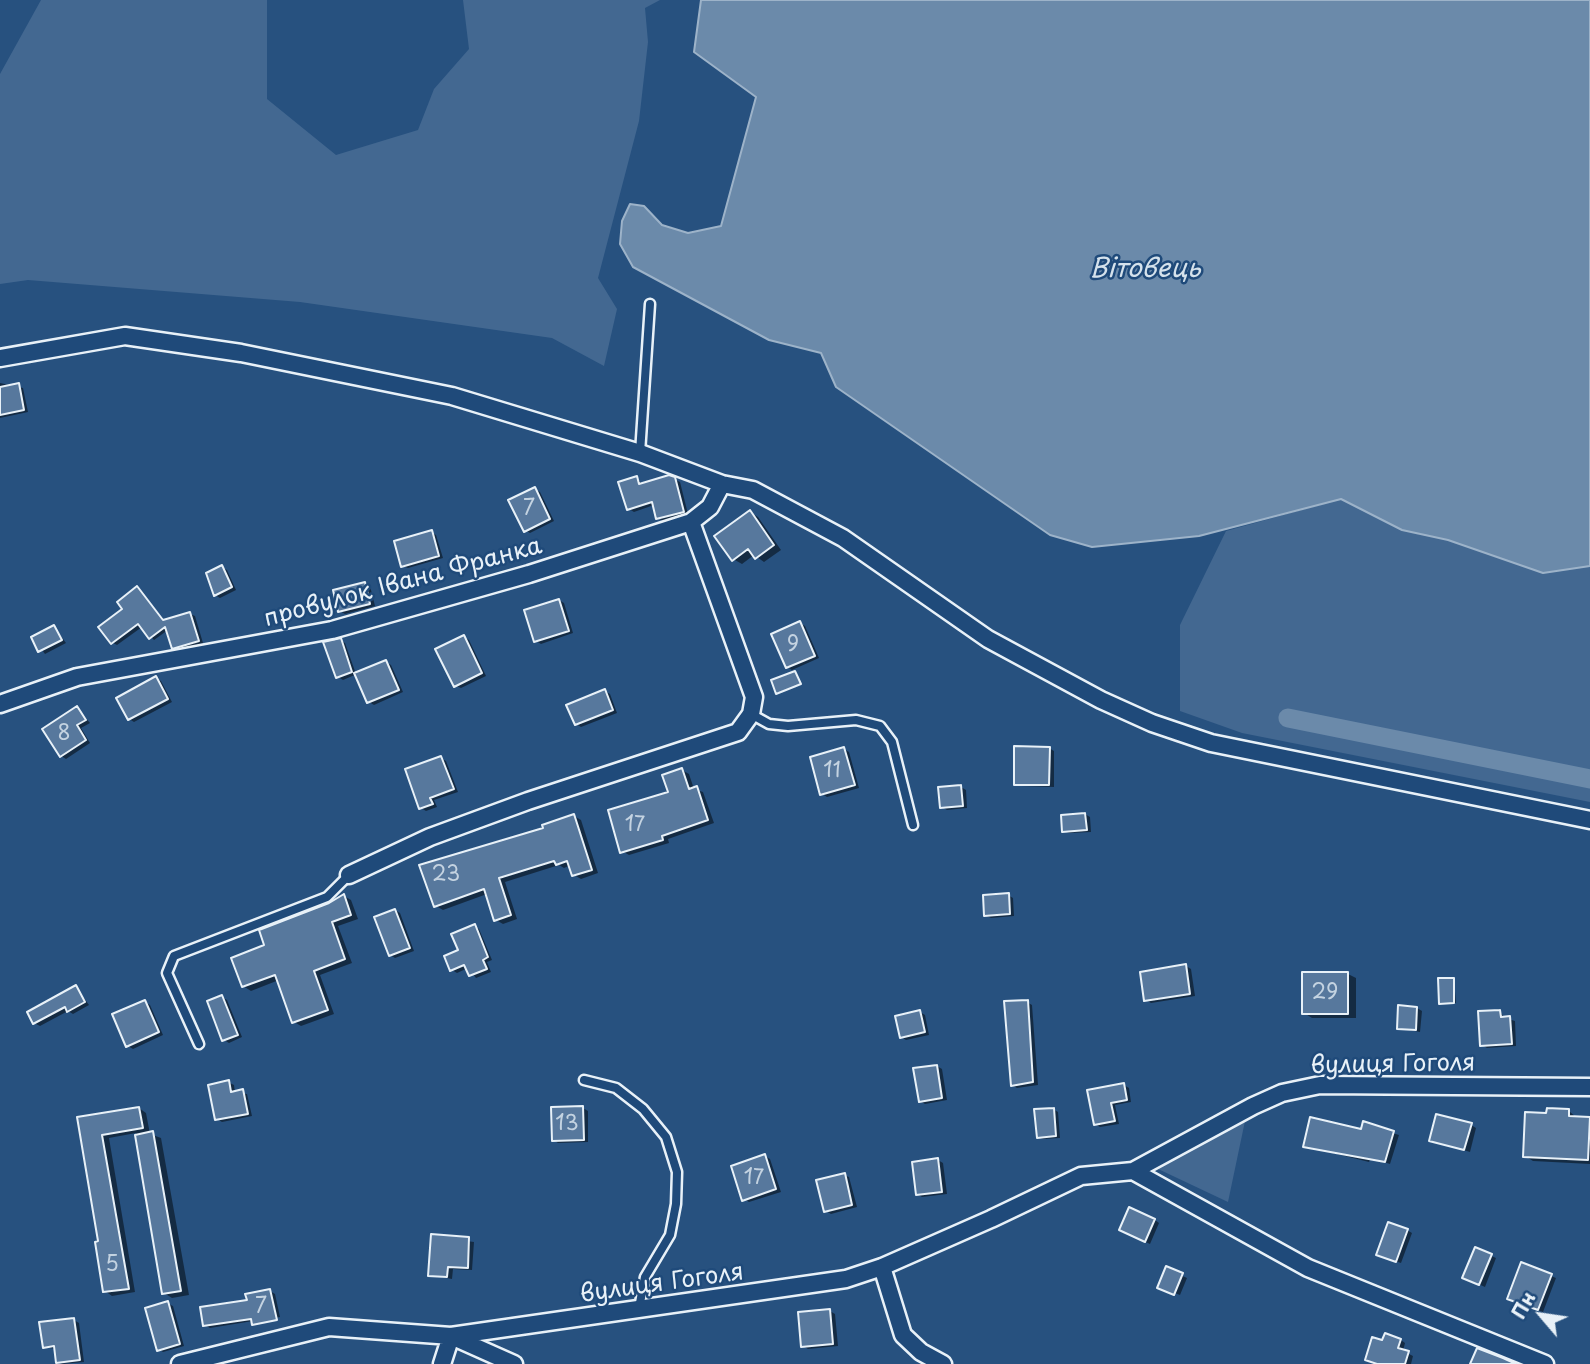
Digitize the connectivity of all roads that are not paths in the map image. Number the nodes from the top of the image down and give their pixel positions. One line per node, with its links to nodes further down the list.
1 (650, 304): 3 (lane)
2 (0, 358): 3 (street)
3 (640, 453): 4 (street)
4 (722, 484): 5 (street, провулок Івана Франка); 8 (street)
5 (691, 522): 6 (street, провулок Івана Франка); 7 (street)
6 (0, 704)
7 (751, 714): 9 (lane); 10 (street)
8 (1590, 820)
9 (913, 825)
10 (349, 875): 11 (lane)
11 (199, 1044)
12 (584, 1080): 16 (lane)
13 (1590, 1087): 14 (street, вулиця Гоголя)
14 (1133, 1171): 15 (street, вулиця Гоголя); 22 (street)
15 (882, 1267): 16 (street, вулиця Гоголя); 21 (street)
16 (639, 1309): 17 (street, вулиця Гоголя)
17 (451, 1336): 18 (street, вулиця Гоголя); 19 (street); 20 (street)
18 (180, 1364)
19 (442, 1364)
20 (514, 1364)
21 (943, 1364)
22 (1545, 1364)

